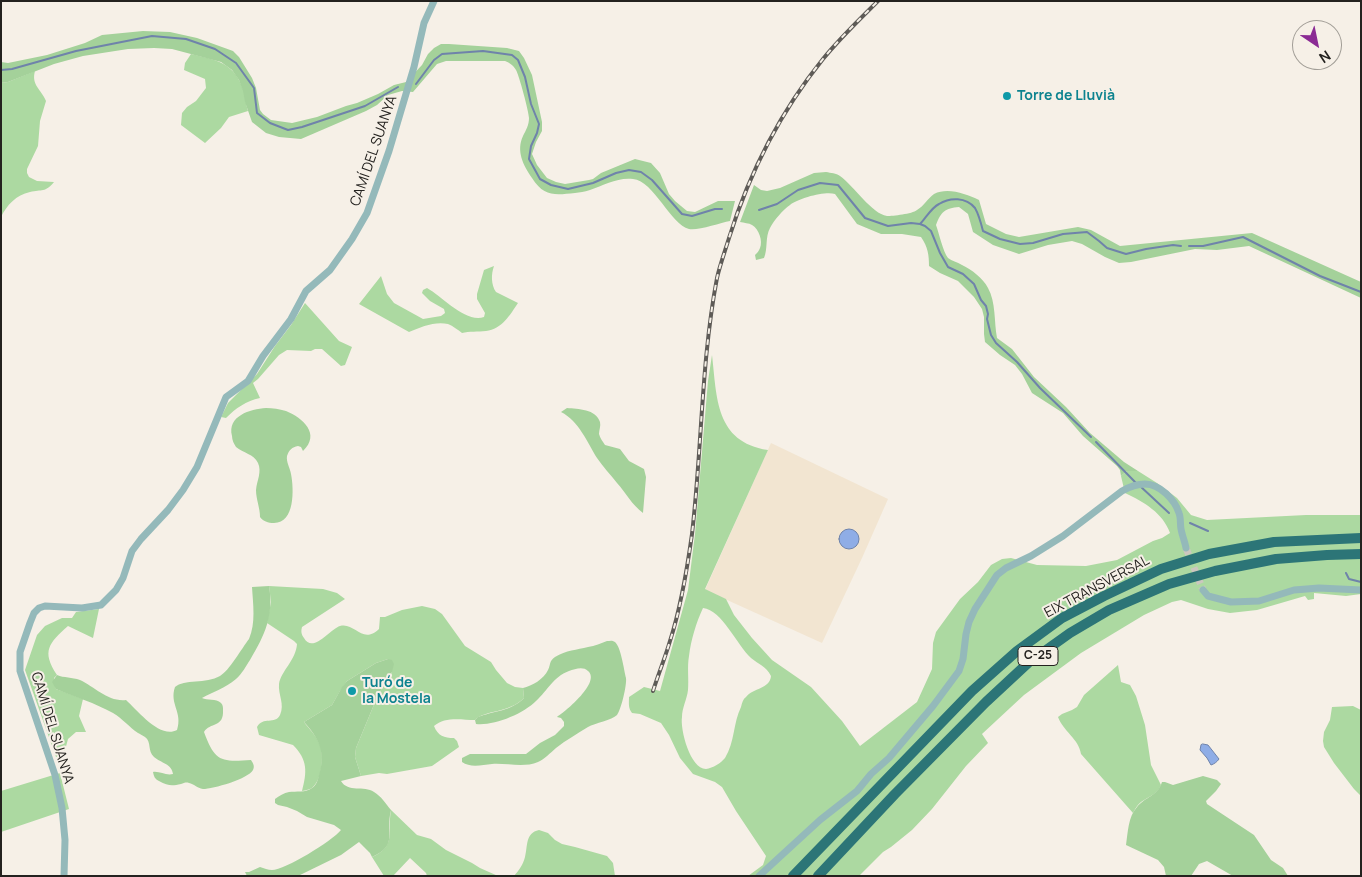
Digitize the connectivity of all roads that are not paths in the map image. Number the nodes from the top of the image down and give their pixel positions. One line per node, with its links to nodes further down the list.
1 (434, 1): 7 (street, CAMÍ DEL SUANYA)
2 (1361, 538): 9 (highway, EIX TRANSVERSAL / C-25)
3 (1186, 548): 8 (street)
4 (1361, 554): 10 (highway, EIX TRANSVERSAL / C-25)
5 (1203, 590): 6 (street)
6 (1361, 590)
7 (64, 876)
8 (759, 876)
9 (793, 876)
10 (818, 876)

